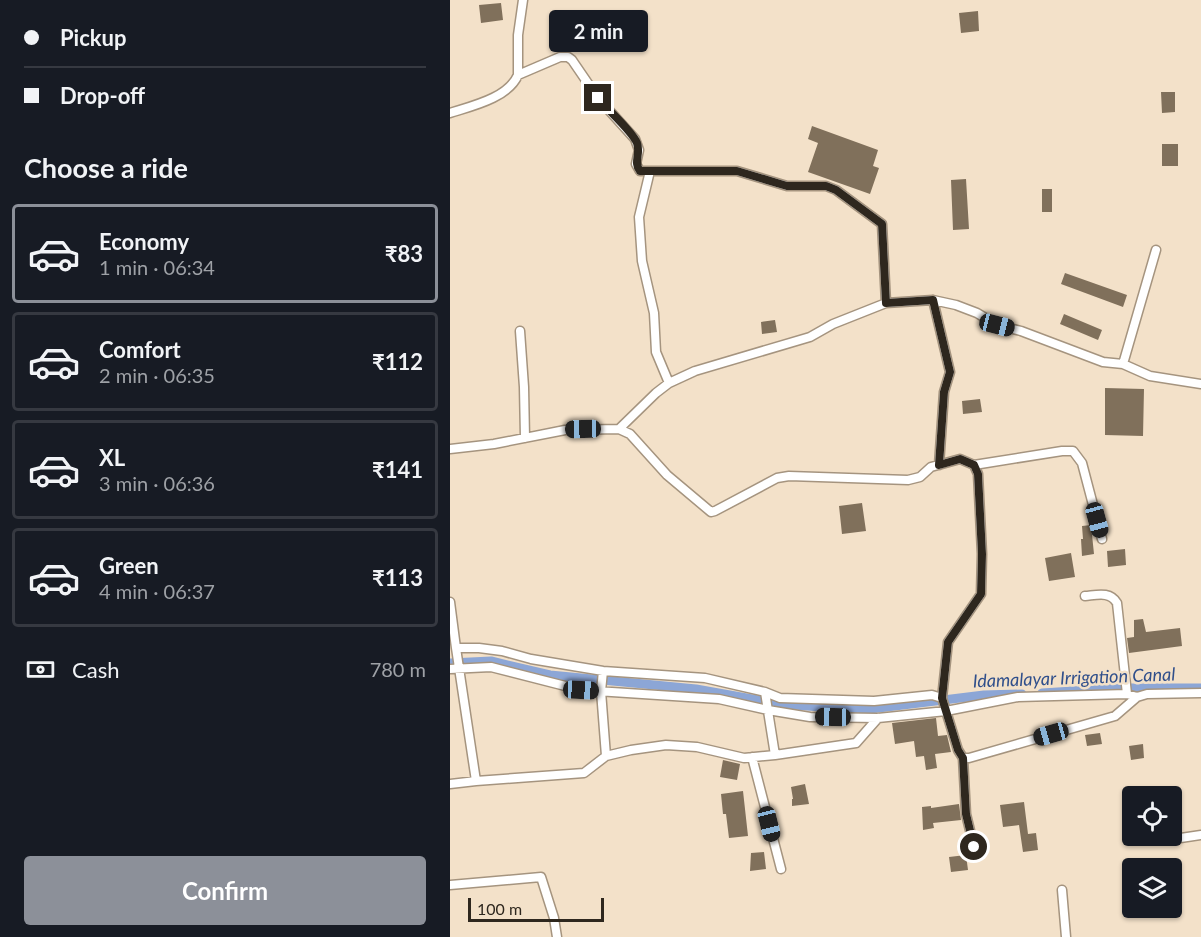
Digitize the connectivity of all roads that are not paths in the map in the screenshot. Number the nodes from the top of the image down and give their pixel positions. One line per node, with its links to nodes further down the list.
1 (523, 0): 2 (street)
2 (518, 75): 3 (street); 4 (street)
3 (450, 113)
4 (650, 171): 7 (street); 10 (street)
5 (1156, 250): 9 (street)
6 (933, 300): 7 (street); 9 (street); 15 (street)
7 (886, 303): 10 (street)
8 (520, 331): 13 (street)
9 (1123, 364): 11 (street)
10 (669, 383): 12 (street)
11 (1201, 384)
12 (619, 429): 13 (street); 15 (street)
13 (525, 438): 14 (street)
14 (450, 449)
15 (939, 465): 16 (street)
16 (974, 465): 17 (street); 29 (street)
17 (1102, 539)
18 (1085, 596): 27 (street)
19 (450, 602): 20 (street)
20 (456, 648): 21 (street); 23 (street)
21 (460, 667): 22 (street); 24 (street); 37 (street)
22 (450, 669)
23 (603, 671): 24 (street); 25 (street)
24 (601, 691): 30 (street); 34 (street)
25 (765, 692): 29 (street); 30 (street)
26 (1201, 693): 28 (street)
27 (1127, 694): 28 (street); 31 (street)
28 (1137, 697): 36 (street)
29 (942, 698): 31 (street)
30 (768, 710): 32 (street); 33 (street)
31 (946, 711): 32 (street); 36 (street)
32 (878, 718): 33 (street)
33 (775, 754): 35 (street)
34 (606, 756): 35 (street); 37 (street)
35 (752, 757): 42 (street)
36 (963, 758): 41 (street)
37 (476, 781): 38 (street)
38 (450, 784)
39 (1201, 835): 40 (street)
40 (1182, 838)
41 (974, 847)
42 (781, 869)
43 (450, 885): 45 (street)
44 (1062, 890): 46 (street)
45 (557, 937)
46 (1066, 937)

